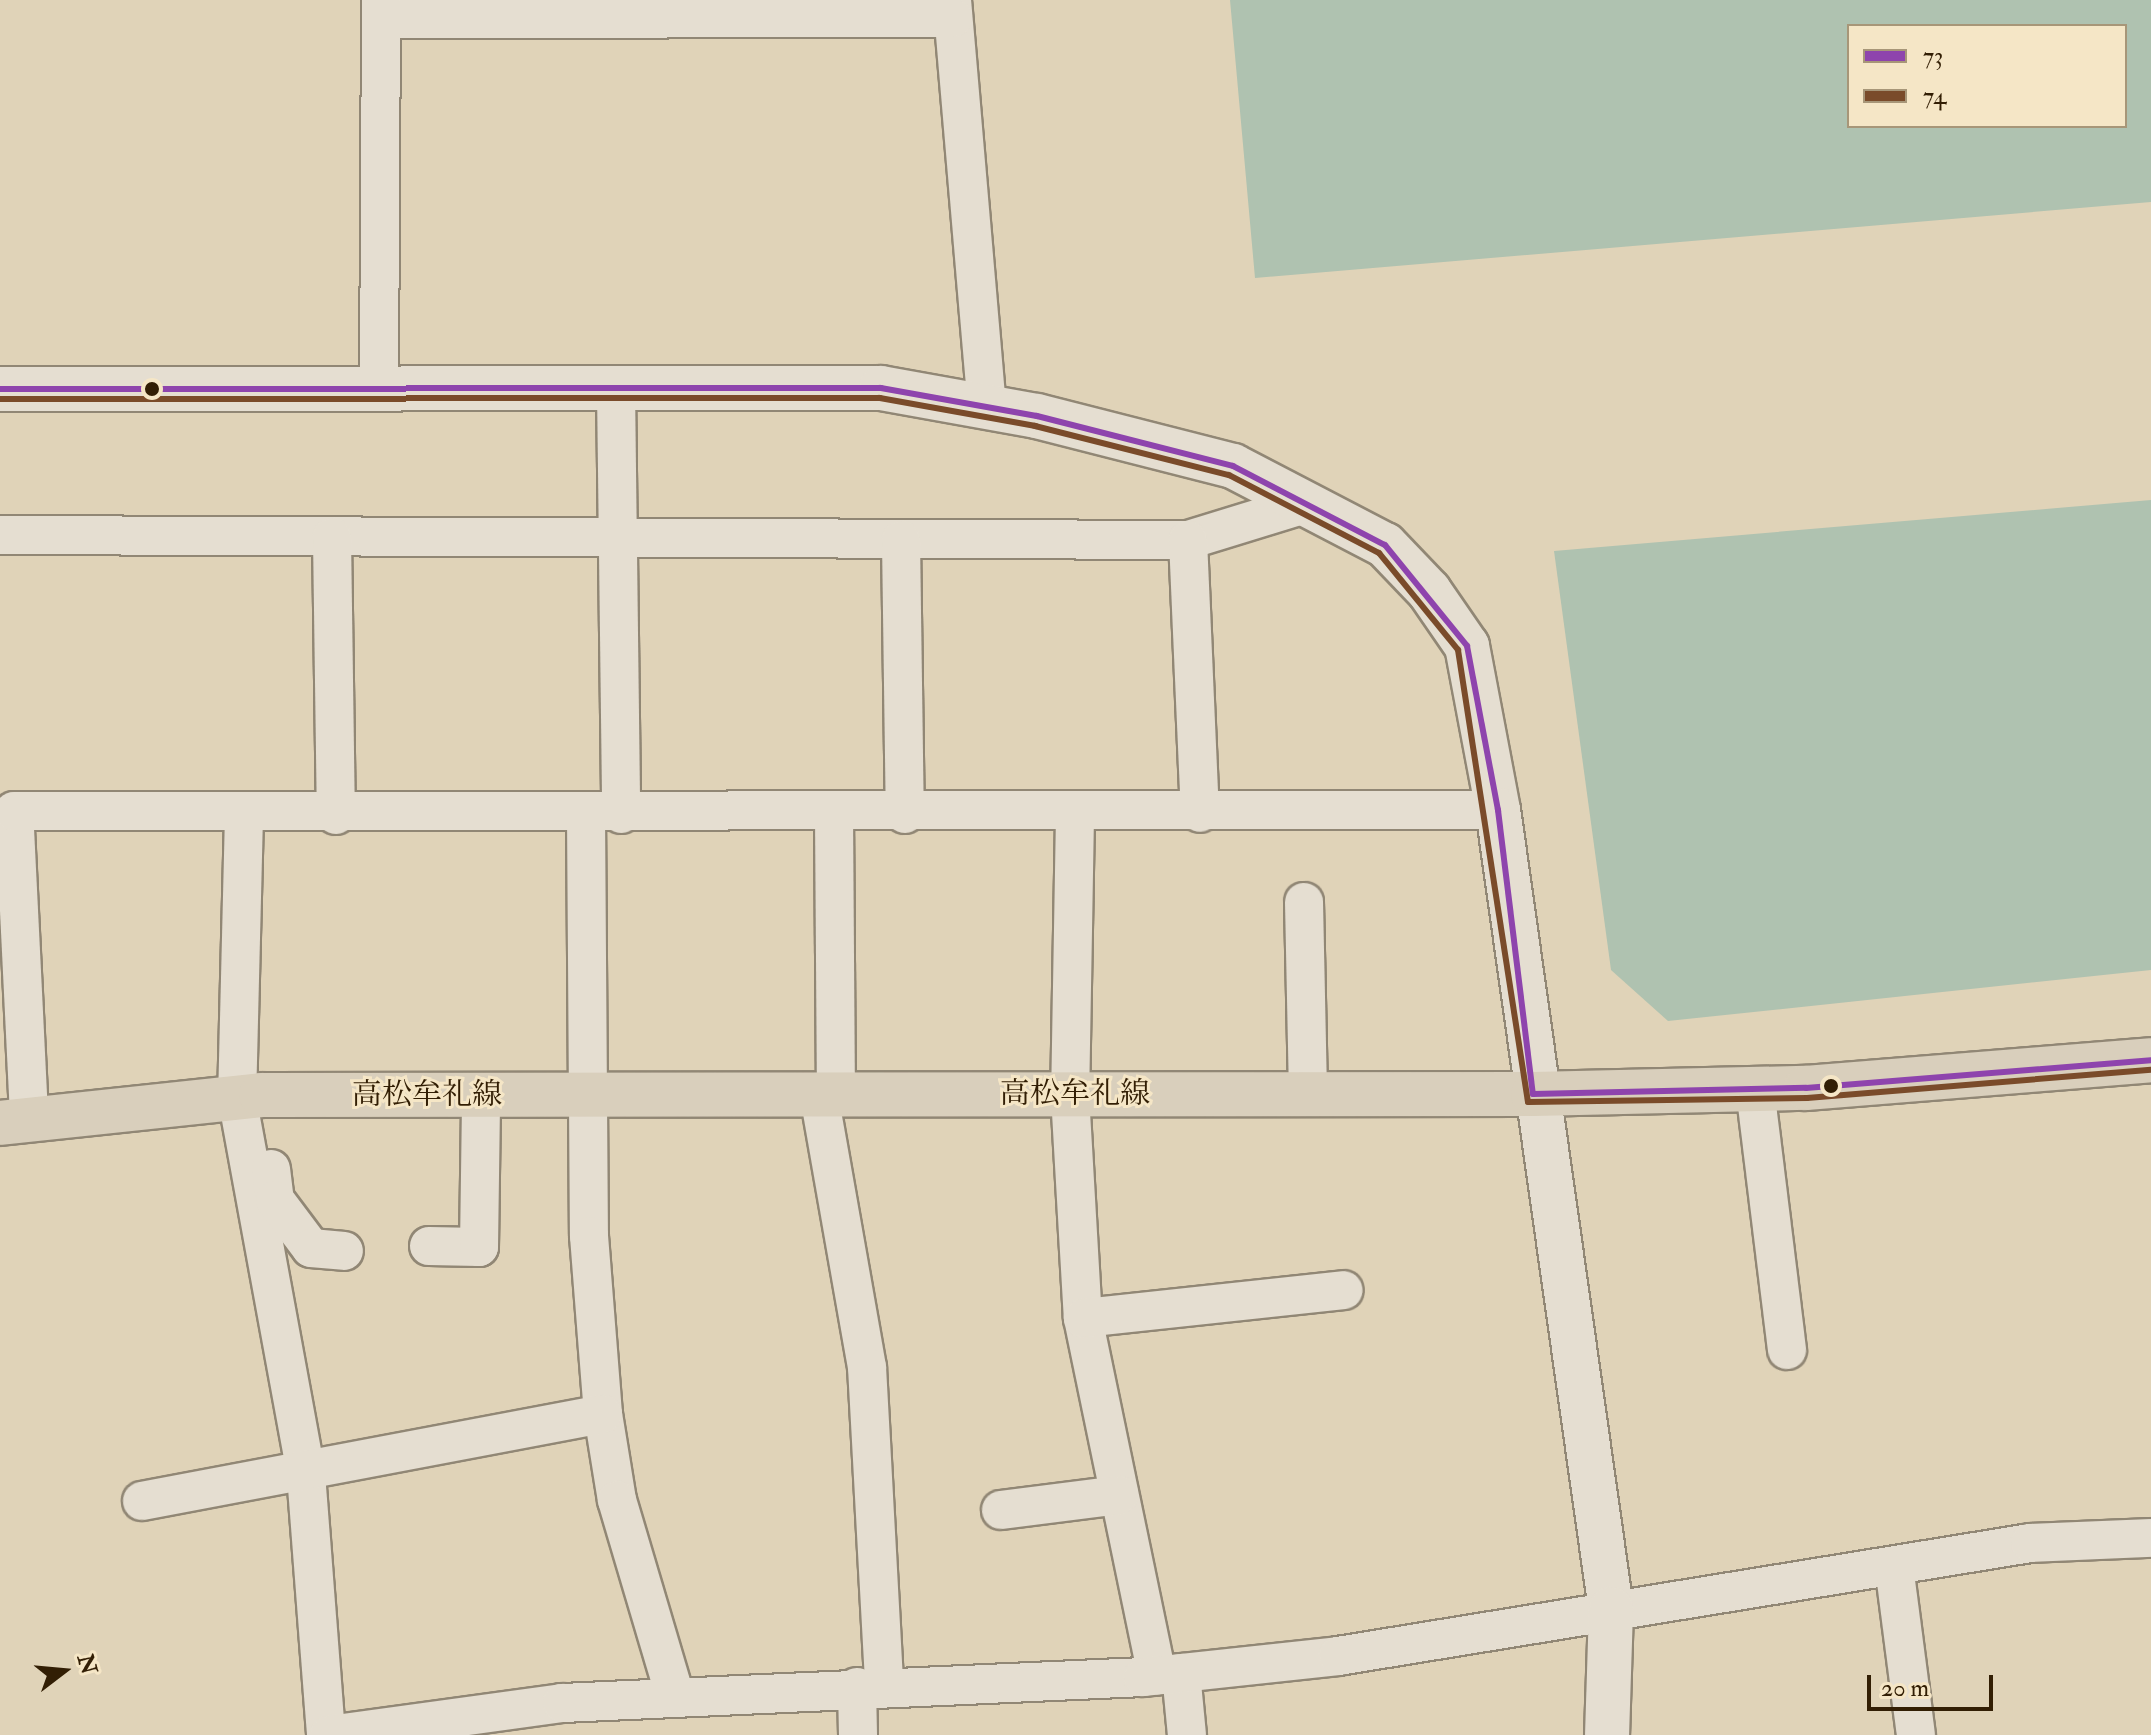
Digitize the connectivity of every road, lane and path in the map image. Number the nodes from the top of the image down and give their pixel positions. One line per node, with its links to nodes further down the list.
1 (381, 9): 2 (street); 3 (street)
2 (952, 9): 6 (street)
3 (379, 387): 4 (street); 5 (street)
4 (616, 388): 6 (street); 10 (street)
5 (0, 389)
6 (987, 407): 7 (street)
7 (1305, 504): 12 (street); 13 (street)
8 (0, 535): 9 (street)
9 (332, 537): 10 (street); 20 (street)
10 (622, 538): 11 (street); 16 (street)
11 (901, 540): 12 (street); 18 (street)
12 (1188, 540): 15 (street)
13 (1498, 810): 15 (street); 26 (street)
14 (7, 811): 19 (street); 32 (street)
15 (1200, 813): 21 (street)
16 (604, 814): 17 (street); 20 (street); 28 (street)
17 (834, 814): 18 (street); 29 (street)
18 (905, 814): 21 (street)
19 (244, 815): 20 (street); 31 (street)
20 (336, 815)
21 (1075, 815): 30 (street)
22 (1304, 902): 25 (street)
23 (2151, 1060): 24 (main road, 高松牟礼線)
24 (1755, 1089): 26 (main road, 高松牟礼線); 37 (street)
25 (1308, 1094): 26 (main road, 高松牟礼線); 30 (main road, 高松牟礼線)
26 (1533, 1094): 45 (street)
27 (481, 1095): 28 (main road, 高松牟礼線); 31 (main road, 高松牟礼線); 33 (street)
28 (590, 1095): 29 (main road, 高松牟礼線); 38 (street)
29 (828, 1095): 30 (main road, 高松牟礼線); 47 (street)
30 (1070, 1095): 36 (street)
31 (249, 1096): 32 (main road, 高松牟礼線); 34 (street); 39 (street)
32 (14, 1119)
33 (429, 1246)
34 (344, 1251)
35 (1343, 1290): 36 (street)
36 (1083, 1318): 40 (street)
37 (1787, 1350)
38 (603, 1414): 39 (street); 48 (street)
39 (306, 1474): 41 (street); 50 (street)
40 (1119, 1495): 42 (street); 46 (street)
41 (142, 1501)
42 (1001, 1510)
43 (2151, 1538): 44 (street)
44 (1894, 1566): 45 (street); 54 (street)
45 (1611, 1609): 46 (street); 53 (street)
46 (1169, 1674): 47 (street); 52 (street)
47 (871, 1686): 48 (street); 51 (street)
48 (675, 1696): 49 (street)
49 (435, 1728): 50 (street)
50 (328, 1735)
51 (858, 1735)
52 (1187, 1735)
53 (1607, 1735)
54 (1916, 1735)

